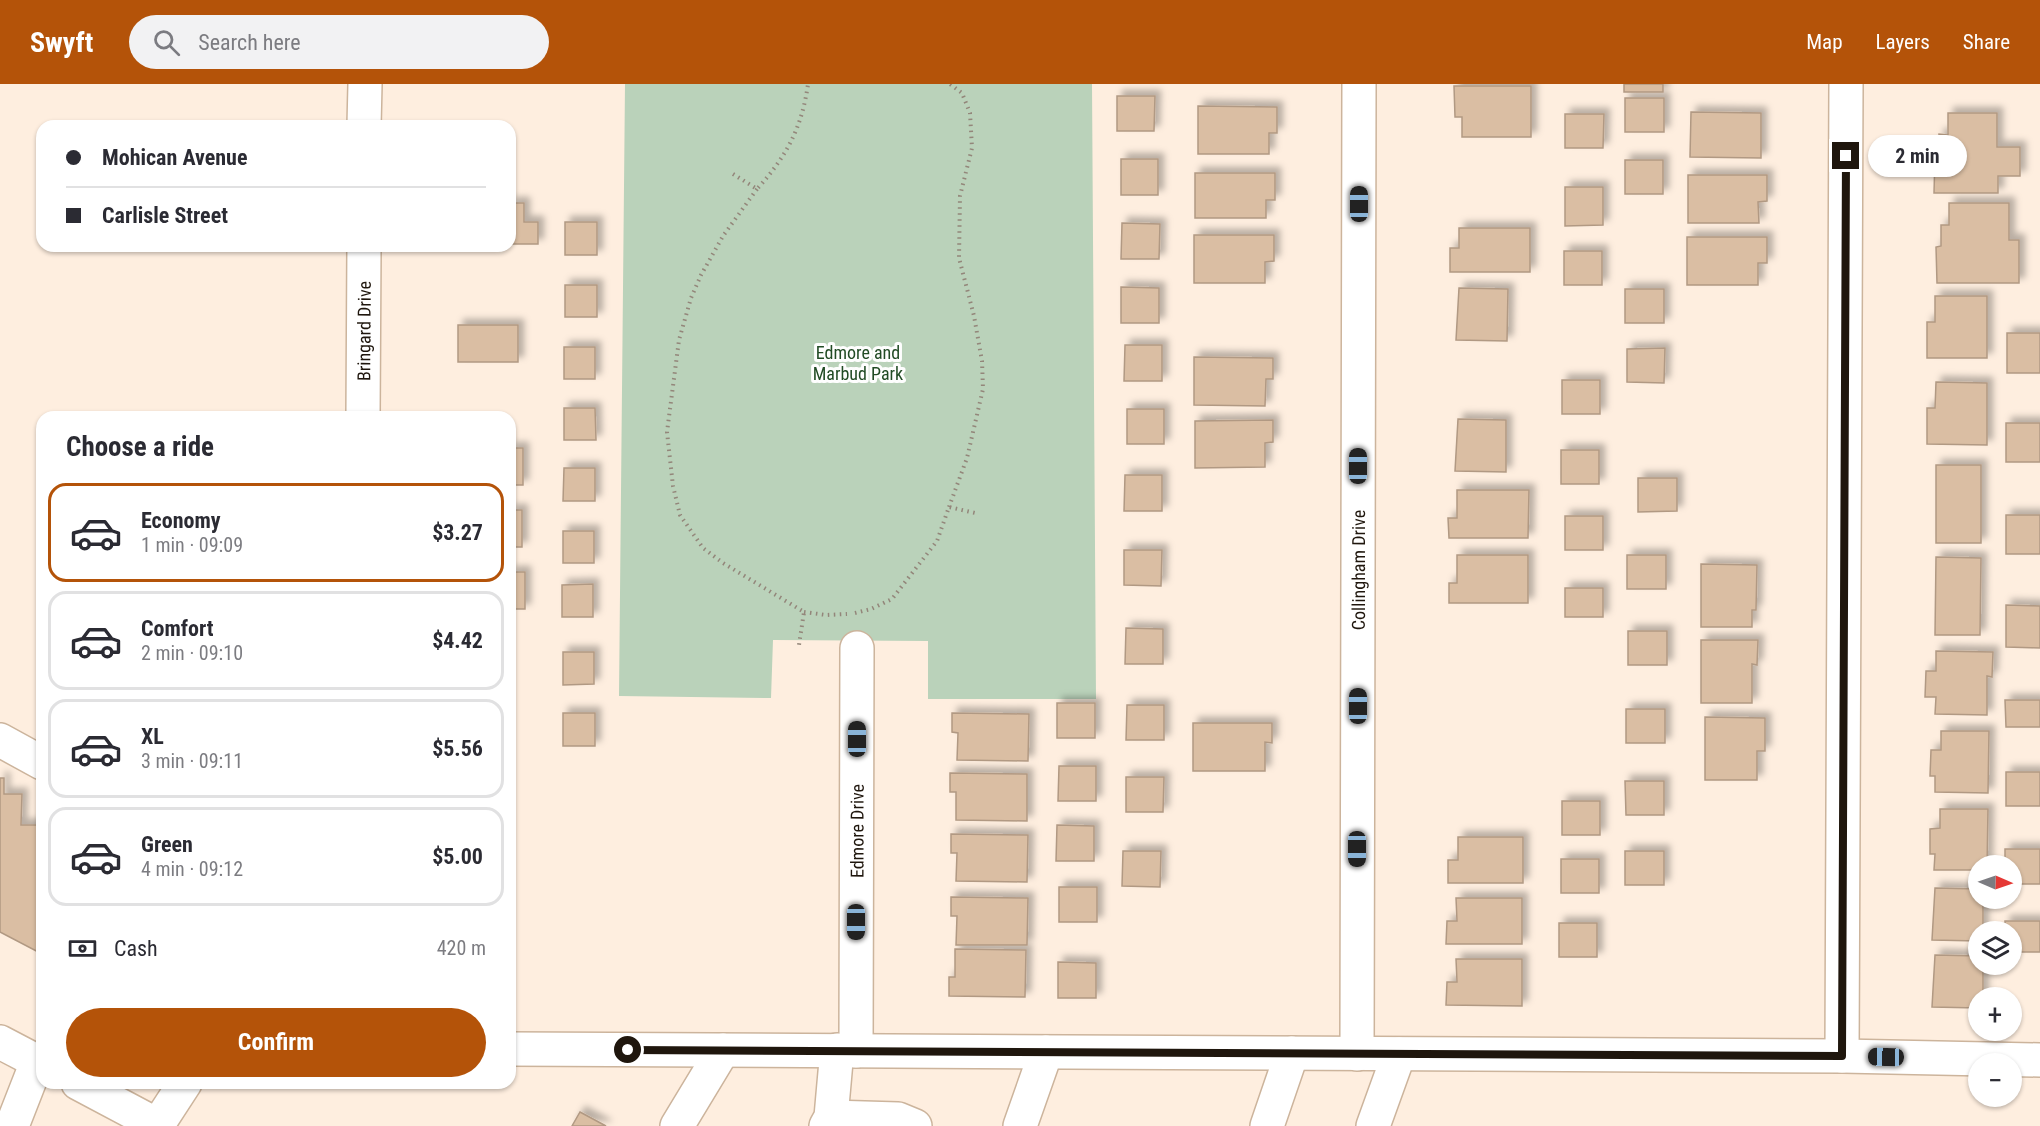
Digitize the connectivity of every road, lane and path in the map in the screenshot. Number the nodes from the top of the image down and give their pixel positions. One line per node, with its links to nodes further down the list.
1 (365, 84): 6 (street)
2 (808, 84): 8 (path)
3 (950, 84): 11 (path)
4 (1359, 84): 24 (street, Collingham Drive)
5 (1846, 84): 26 (street)
6 (364, 120)
7 (733, 174): 8 (path)
8 (757, 189): 13 (path)
9 (364, 252): 10 (street, Bringard Drive)
10 (363, 411)
11 (949, 507): 12 (path); 13 (path)
12 (975, 513)
13 (804, 612): 14 (path)
14 (800, 645)
15 (857, 648): 21 (street, Edmore Drive)
16 (0, 740): 17 (street)
17 (36, 760)
18 (0, 1041): 28 (street)
19 (516, 1049): 20 (street)
20 (723, 1050): 21 (street); 35 (street)
21 (846, 1050): 22 (street); 32 (street, Edmore Drive)
22 (1046, 1052): 23 (street); 37 (street)
23 (1292, 1053): 24 (street); 38 (street)
24 (1356, 1054): 25 (street)
25 (1399, 1054): 26 (street); 39 (street)
26 (1842, 1056): 27 (street)
27 (2040, 1060)
28 (36, 1061)
29 (36, 1072): 33 (street)
30 (89, 1089): 34 (street)
31 (181, 1089): 34 (street)
32 (829, 1122): 36 (street)
33 (12, 1126)
34 (158, 1126)
35 (677, 1126)
36 (915, 1126)
37 (1020, 1126)
38 (1267, 1126)
39 (1373, 1126)

